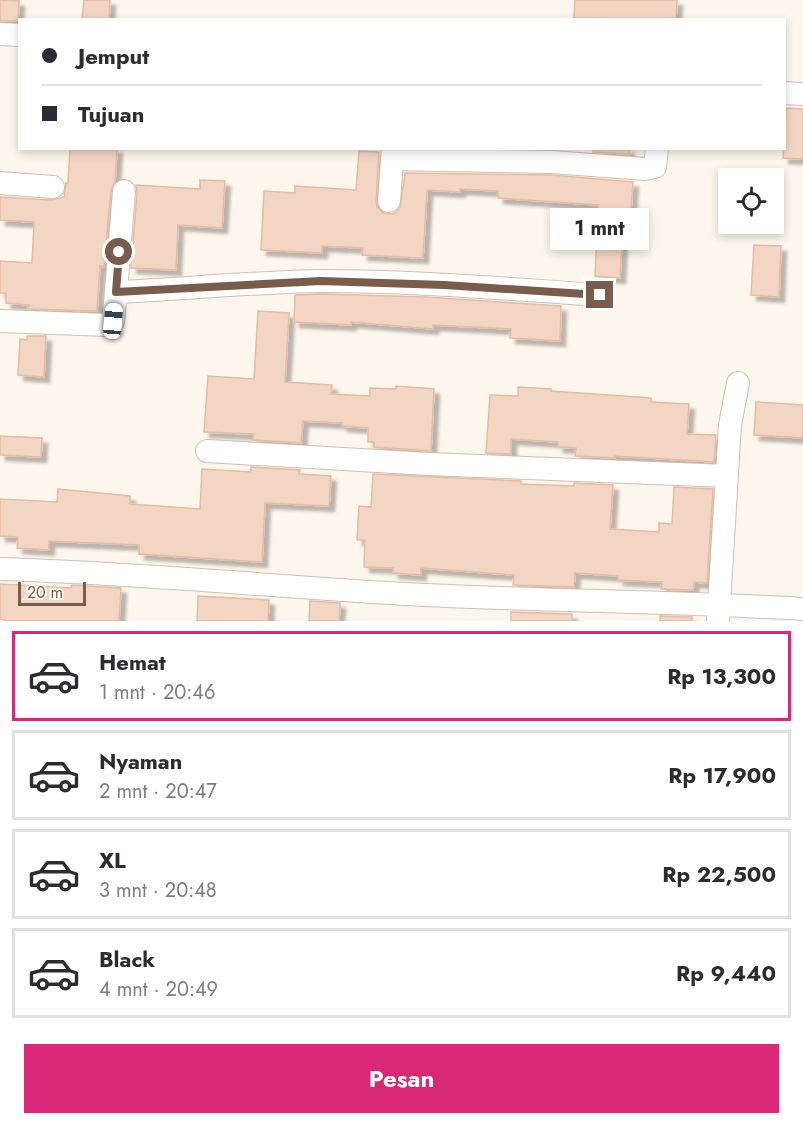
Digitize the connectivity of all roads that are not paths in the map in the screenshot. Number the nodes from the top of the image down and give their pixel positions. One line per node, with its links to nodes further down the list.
1 (0, 34): 2 (street)
2 (18, 35)
3 (786, 93): 4 (street)
4 (803, 94)
5 (657, 150): 6 (street)
6 (392, 154): 10 (street)
7 (0, 183): 8 (street)
8 (53, 187)
9 (124, 191): 11 (street)
10 (389, 201)
11 (116, 292): 12 (street); 13 (street)
12 (600, 295)
13 (0, 321)
14 (738, 383): 16 (street)
15 (207, 451): 16 (street)
16 (727, 476): 19 (street)
17 (0, 569): 19 (street)
18 (803, 609): 19 (street)
19 (718, 613)

